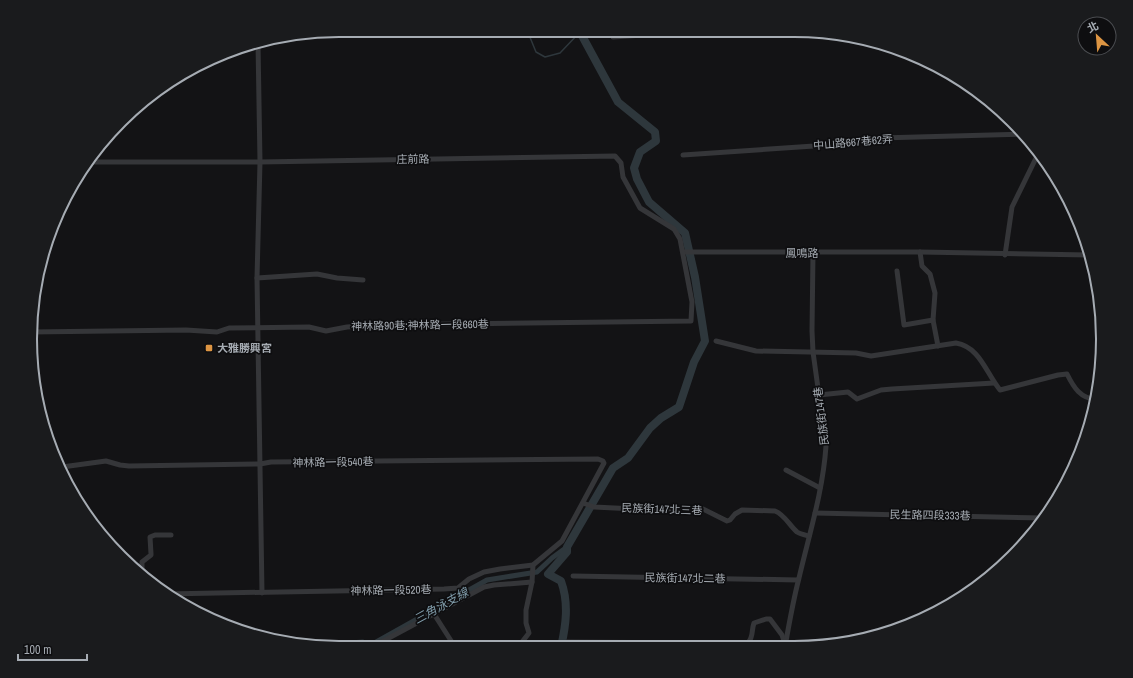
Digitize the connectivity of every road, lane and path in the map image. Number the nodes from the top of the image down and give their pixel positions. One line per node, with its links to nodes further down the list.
1 (624, 37): 2 (street)
2 (613, 38)
3 (258, 48): 8 (street)
4 (1016, 134): 5 (street, 中山路667巷62弄)
5 (683, 155)
6 (1036, 158): 12 (street)
7 (94, 162): 8 (street, 庄前路)
8 (260, 162): 9 (street, 庄前路); 15 (street)
9 (683, 252): 11 (street, 鳳鳴路); 18 (street, 神林路90巷;神林路一段660巷)
10 (920, 252): 11 (street, 鳳鳴路); 12 (street, 鳳鳴路); 17 (street)
11 (813, 253): 22 (street, 民族街147巷)
12 (1005, 255): 13 (street, 鳳鳴路)
13 (1084, 255)
14 (897, 271): 17 (street)
15 (257, 278): 16 (street); 18 (street)
16 (363, 280)
17 (933, 320): 21 (street)
18 (258, 328): 19 (street, 神林路90巷;神林路一段660巷); 26 (street)
19 (37, 332)
20 (716, 341): 22 (street)
21 (938, 346): 22 (street); 23 (street)
22 (813, 352): 24 (street, 民族街147巷)
23 (994, 383): 24 (street); 25 (street)
24 (819, 395): 29 (street, 民族街147巷)
25 (1090, 398)
26 (260, 464): 27 (street, 神林路一段540巷); 30 (street, 神林路一段540巷); 40 (street)
27 (65, 467)
28 (786, 470): 29 (street)
29 (820, 488): 31 (street, 民族街147巷)
30 (583, 504): 34 (street, 民族街147北三巷); 35 (street)
31 (815, 513): 32 (street, 民生路四段333巷); 34 (street, 民族街147巷)
32 (1038, 518)
33 (171, 535): 36 (street)
34 (809, 536): 38 (street, 民族街147巷)
35 (533, 566): 39 (street); 40 (street, 神林路一段520巷)
36 (142, 568)
37 (573, 576): 38 (street, 民族街147北二巷)
38 (798, 580): 48 (street, 民族街147巷)
39 (532, 582): 42 (street); 45 (street)
40 (262, 593): 41 (street, 神林路一段520巷)
41 (177, 594)
42 (434, 614): 43 (street); 44 (street)
43 (383, 641)
44 (451, 641)
45 (523, 641)
46 (750, 641): 47 (street)
47 (784, 641)
48 (786, 641)

